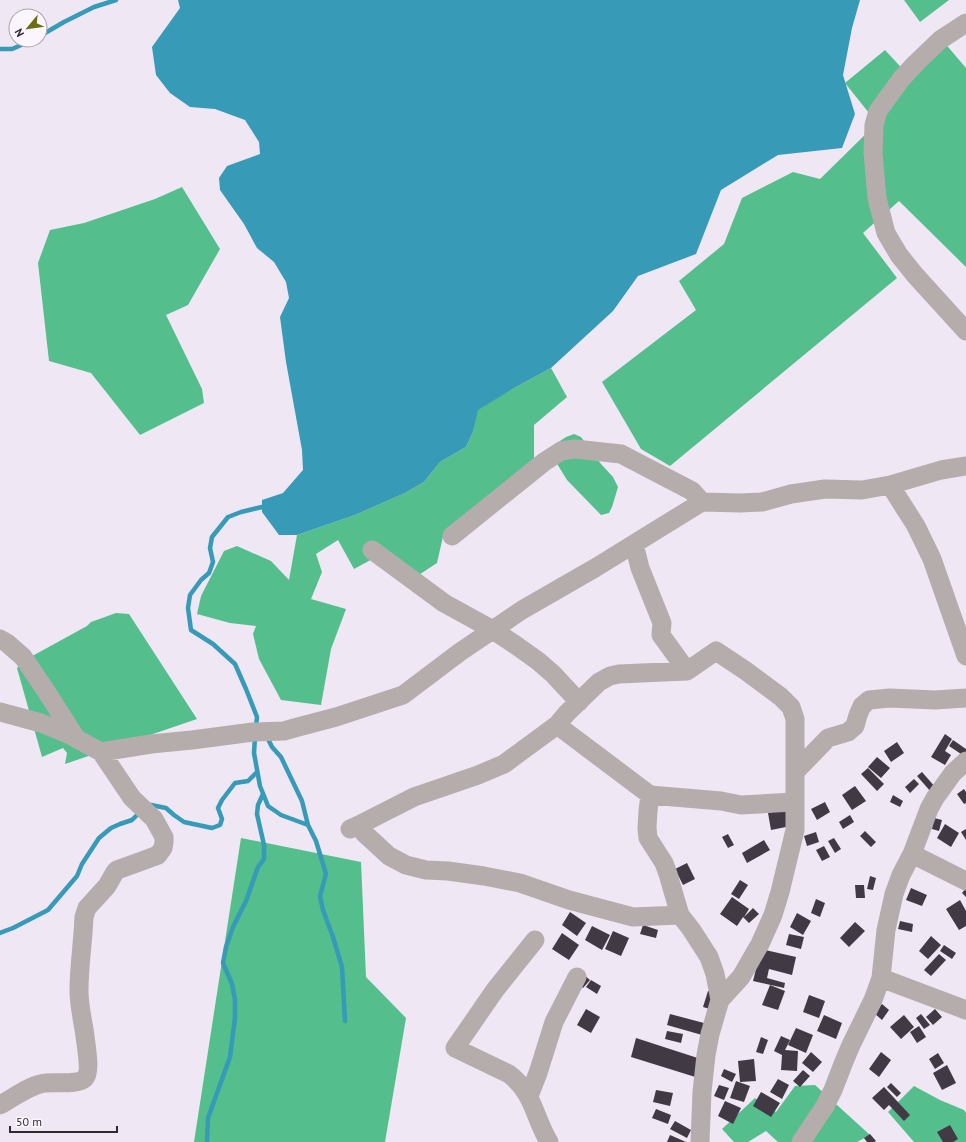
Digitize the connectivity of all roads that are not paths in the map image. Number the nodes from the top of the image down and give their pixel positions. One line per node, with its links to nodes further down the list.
1 (966, 23): 2 (street)
2 (966, 331)
3 (966, 466): 4 (street)
4 (890, 485): 5 (street); 11 (street)
5 (702, 502): 6 (street); 7 (street)
6 (452, 536)
7 (634, 544): 9 (street); 12 (street)
8 (372, 550): 9 (street)
9 (494, 630): 14 (street); 18 (street)
10 (0, 640): 17 (street)
11 (966, 656)
12 (687, 671): 14 (street); 20 (street)
13 (966, 698): 20 (street)
14 (579, 702): 16 (street)
15 (0, 712): 17 (street)
16 (557, 725): 21 (street); 25 (street)
17 (76, 738): 18 (street)
18 (102, 752): 32 (street)
19 (966, 761): 23 (street)
20 (795, 772): 22 (street)
21 (650, 795): 22 (street); 25 (street)
22 (794, 802): 29 (street)
23 (912, 854): 24 (street); 28 (street)
24 (966, 881)
25 (680, 915): 29 (street)
26 (535, 940): 31 (street)
27 (577, 977): 31 (street)
28 (881, 978): 30 (street); 35 (street)
29 (720, 1000): 34 (street)
30 (966, 1010)
31 (529, 1096): 33 (street)
32 (0, 1105)
33 (549, 1142)
34 (700, 1142)
35 (801, 1142)

